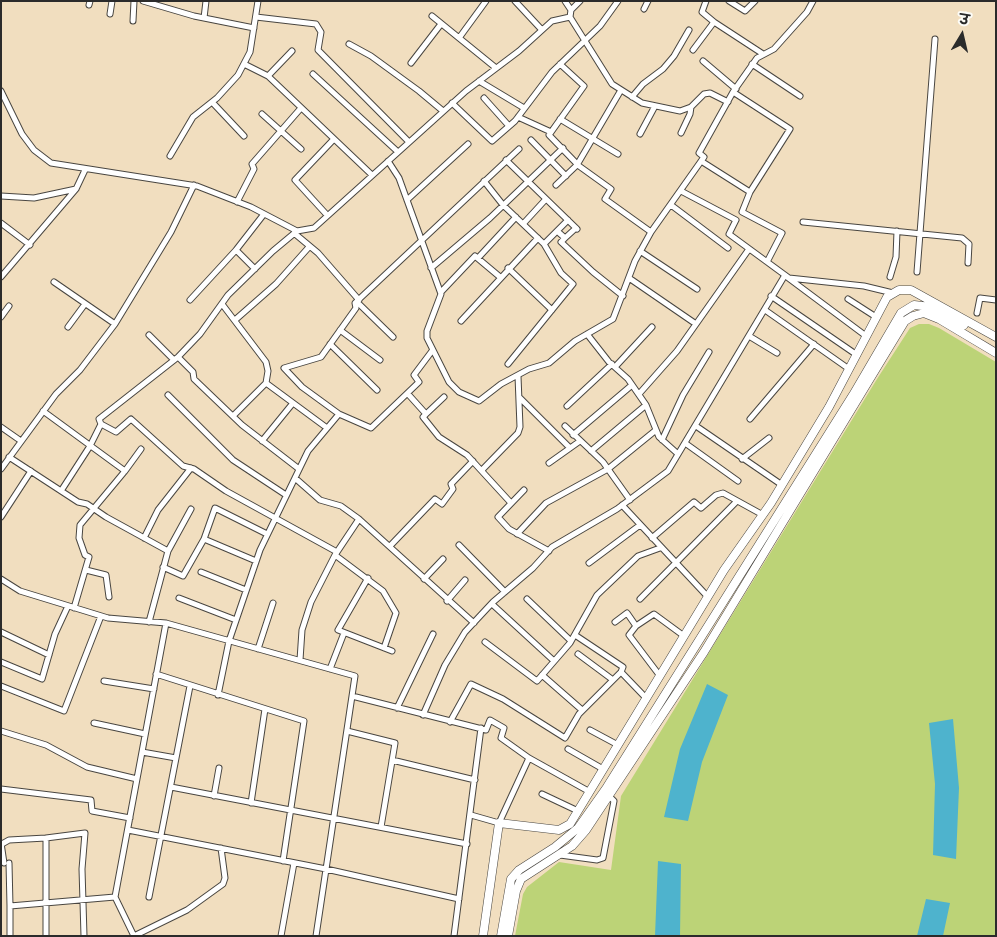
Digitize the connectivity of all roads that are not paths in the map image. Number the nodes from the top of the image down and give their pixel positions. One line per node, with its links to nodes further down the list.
1 (112, 1): 18 (street)
2 (134, 1): 23 (street)
3 (143, 1): 22 (street)
4 (206, 1): 22 (street)
5 (258, 1): 20 (street)
6 (486, 1): 29 (street)
7 (515, 1): 27 (street)
8 (565, 1): 17 (street)
9 (580, 1): 17 (street)
10 (618, 1): 31 (street)
11 (648, 1): 16 (street)
12 (706, 1): 24 (street)
13 (729, 1): 14 (street)
14 (755, 1)
15 (812, 1): 35 (street)
16 (644, 9)
17 (571, 10): 21 (street)
18 (110, 14)
19 (432, 16): 25 (street)
20 (256, 17): 26 (street); 71 (street)
21 (570, 17): 27 (street); 31 (street)
22 (204, 18): 26 (street)
23 (133, 21)
24 (714, 22): 33 (street); 35 (street)
25 (441, 24): 29 (street); 37 (street)
26 (254, 28): 38 (street)
27 (542, 30): 41 (street)
28 (689, 30): 49 (street)
29 (459, 38): 41 (street)
30 (935, 39): 111 (street)
31 (584, 40): 39 (street); 45 (street)
32 (349, 44): 58 (street)
33 (693, 50)
34 (292, 51): 43 (street)
35 (764, 54): 40 (street)
36 (703, 61): 46 (street)
37 (411, 63)
38 (244, 64): 43 (street); 51 (street)
39 (560, 64): 57 (street); 61 (street)
40 (752, 64): 46 (street); 48 (street)
41 (496, 68): 44 (street)
42 (313, 74): 76 (street)
43 (268, 76): 56 (street)
44 (479, 81): 53 (street); 57 (street)
45 (621, 90): 49 (street); 69 (street)
46 (735, 90): 52 (street); 93 (street)
47 (1, 91): 84 (street)
48 (800, 96)
49 (632, 97): 54 (street)
50 (484, 98): 62 (street)
51 (212, 102): 67 (street); 78 (street)
52 (728, 102): 55 (street); 82 (street)
53 (452, 103): 58 (street); 62 (street)
54 (655, 106): 55 (street); 66 (street)
55 (691, 106): 65 (street)
56 (301, 108): 63 (street); 68 (street)
57 (524, 108): 60 (street)
58 (443, 111): 71 (street)
59 (262, 114): 63 (street)
60 (518, 116): 62 (street); 64 (street)
61 (560, 119): 64 (street); 69 (street)
62 (509, 126)
63 (281, 131): 74 (street); 97 (street)
64 (551, 132): 73 (street)
65 (681, 133)
66 (640, 134)
67 (244, 136)
68 (334, 139): 85 (street); 101 (street)
69 (594, 139): 77 (street); 83 (street)
70 (531, 140): 81 (street)
71 (409, 142): 76 (street)
72 (468, 144): 96 (street)
73 (563, 148): 81 (street); 83 (street)
74 (301, 149)
75 (519, 149): 80 (street)
76 (398, 152): 79 (street)
77 (618, 154)
78 (170, 156)
79 (388, 160): 85 (street); 96 (street)
80 (506, 160): 87 (street); 88 (street)
81 (551, 160): 86 (street); 88 (street)
82 (701, 161): 92 (street); 93 (street)
83 (577, 164): 86 (street); 110 (street)
84 (86, 170): 89 (street); 91 (street)
85 (372, 175): 101 (street)
86 (566, 176): 90 (street)
87 (484, 181): 98 (street); 114 (street)
88 (528, 182): 95 (street); 98 (street)
89 (194, 186): 97 (street); 154 (street)
90 (556, 186)
91 (76, 189): 94 (street); 115 (street)
92 (681, 191): 99 (street); 119 (street)
93 (750, 192): 123 (street)
94 (1, 196)
95 (546, 199): 103 (street); 106 (street)
96 (407, 200): 114 (street)
97 (237, 202): 100 (street)
98 (504, 205): 102 (street); 125 (street)
99 (671, 205): 110 (street); 118 (street)
100 (264, 214): 109 (street); 120 (street)
101 (327, 215): 109 (street)
102 (516, 217): 106 (street); 122 (street)
103 (568, 220): 107 (street); 113 (street)
104 (804, 222): 108 (street)
105 (1, 223): 115 (street)
106 (523, 224): 112 (street)
107 (557, 231): 113 (street); 116 (street)
108 (896, 231): 111 (street); 131 (street)
109 (296, 232): 117 (street); 127 (street)
110 (651, 232): 121 (street)
111 (920, 233): 124 (street); 128 (street)
112 (538, 238): 116 (street); 126 (street)
113 (565, 238): 138 (street)
114 (421, 240): 125 (street); 143 (street)
115 (30, 244): 130 (street)
116 (544, 244): 147 (street)
117 (309, 247): 143 (street); 152 (street)
118 (728, 248)
119 (749, 249): 123 (street); 155 (street)
120 (236, 250): 127 (street); 141 (street)
121 (640, 252): 133 (street); 135 (street)
122 (478, 258): 132 (street); 136 (street)
123 (767, 262): 129 (street)
124 (968, 263)
125 (431, 268): 136 (street)
126 (508, 268): 132 (street); 147 (street)
127 (255, 269): 145 (street)
128 (917, 272)
129 (786, 276): 137 (street); 139 (street); 162 (street)
130 (1, 277)
131 (890, 277)
132 (500, 278): 153 (street)
133 (629, 278): 138 (street); 155 (street)
134 (54, 282): 144 (street)
135 (697, 289)
136 (441, 292): 168 (street)
137 (893, 293): 151 (street); 164 (street)
138 (623, 296): 159 (street)
139 (770, 296): 148 (street); 172 (street)
140 (848, 299): 151 (street)
141 (190, 300)
142 (996, 300): 149 (street)
143 (358, 301): 158 (street); 163 (street)
144 (85, 304): 154 (street); 156 (street)
145 (222, 304): 152 (street); 173 (street)
146 (9, 306): 150 (street)
147 (552, 310): 175 (street)
148 (765, 310): 161 (street); 167 (street)
149 (977, 313)
150 (1, 317)
151 (876, 317): 162 (street)
152 (235, 320): 179 (street)
153 (461, 321)
154 (115, 324): 190 (street)
155 (696, 324): 183 (street)
156 (68, 327)
157 (652, 327): 176 (street)
158 (340, 330): 166 (street); 174 (street)
159 (587, 334): 176 (street); 178 (street)
160 (149, 335): 173 (street)
161 (749, 336): 170 (street); 197 (street)
162 (866, 336): 172 (street)
163 (393, 337)
164 (996, 337)
165 (996, 343): 227 (street)
166 (330, 344): 181 (street); 191 (street)
167 (814, 344): 177 (street); 194 (street)
168 (432, 351): 178 (street); 182 (street)
169 (709, 352): 203 (street)
170 (776, 353)
171 (996, 353): 337 (street)
172 (856, 355): 177 (street)
173 (176, 358): 193 (street); 195 (street)
174 (380, 360)
175 (508, 364)
176 (613, 366): 180 (street); 189 (street)
177 (849, 369): 226 (street)
178 (518, 376): 186 (street)
179 (266, 383): 187 (street); 193 (street)
180 (632, 384): 183 (street); 201 (street)
181 (377, 390)
182 (408, 394): 191 (street); 192 (street)
183 (639, 394): 188 (street)
184 (168, 395): 230 (street)
185 (444, 396): 192 (street)
186 (520, 398): 209 (street); 221 (street)
187 (293, 403): 199 (street); 204 (street)
188 (646, 405): 200 (street); 211 (street)
189 (567, 406)
190 (43, 411): 206 (street); 208 (street)
191 (339, 414): 199 (street)
192 (426, 414): 215 (street)
193 (233, 416): 204 (street)
194 (750, 419)
195 (101, 424): 208 (street); 217 (street)
196 (565, 426): 201 (street)
197 (696, 426): 207 (street); 214 (street)
198 (1, 427): 206 (street)
199 (327, 428): 219 (street)
200 (656, 430): 203 (street); 220 (street)
201 (573, 435): 205 (street)
202 (770, 438): 214 (street)
203 (662, 440): 212 (street)
204 (262, 441): 219 (street)
205 (580, 441): 209 (street); 211 (street)
206 (21, 442): 213 (street)
207 (685, 443): 212 (street); 225 (street)
208 (90, 446): 223 (street); 229 (street)
209 (570, 448): 216 (street)
210 (141, 449): 223 (street)
211 (590, 451): 220 (street)
212 (678, 454): 231 (street)
213 (9, 458): 218 (street); 222 (street)
214 (742, 458): 226 (street)
215 (474, 462): 221 (street); 248 (street)
216 (549, 463)
217 (191, 468): 239 (street); 244 (street)
218 (1, 469)
219 (299, 469): 224 (street)
220 (608, 469): 231 (street); 243 (street)
221 (482, 470): 233 (street)
222 (30, 471): 229 (street); 238 (street)
223 (126, 471): 235 (street)
224 (295, 478): 230 (street); 240 (street)
225 (738, 481)
226 (784, 481): 227 (street); 237 (street)
227 (797, 484): 353 (street)
228 (524, 490): 233 (street)
229 (61, 491): 235 (street)
230 (286, 495): 239 (street)
231 (630, 500): 234 (street)
232 (738, 501): 237 (street); 245 (street); 256 (street)
233 (511, 503): 243 (street)
234 (622, 505): 241 (street); 251 (street)
235 (95, 509): 244 (street); 258 (street)
236 (191, 509): 250 (street)
237 (763, 515): 267 (street)
238 (1, 517)
239 (275, 519): 242 (street); 252 (street)
240 (359, 519): 248 (street); 252 (street)
241 (640, 525): 245 (street); 255 (street)
242 (267, 534): 246 (street); 254 (street)
243 (517, 534): 251 (street)
244 (144, 538): 250 (street)
245 (652, 538): 249 (street)
246 (204, 540): 254 (street); 257 (street)
247 (459, 545): 265 (street)
248 (390, 546): 262 (street)
249 (660, 548): 256 (street); 285 (street)
250 (168, 550): 257 (street)
251 (549, 551): 265 (street)
252 (336, 554): 260 (street); 295 (street)
253 (443, 558): 262 (street)
254 (256, 561): 264 (street)
255 (589, 563)
256 (676, 564): 267 (street); 270 (street)
257 (163, 567): 277 (street)
258 (86, 570): 266 (street); 274 (street)
259 (200, 572): 264 (street)
260 (368, 578): 283 (street); 290 (street)
261 (1, 579): 274 (street)
262 (424, 579): 271 (street)
263 (465, 580): 271 (street)
264 (246, 590): 276 (street)
265 (505, 592): 273 (street)
266 (109, 597)
267 (708, 597): 286 (street)
268 (179, 598): 276 (street)
269 (527, 599): 288 (street)
270 (640, 599)
271 (447, 601): 279 (street)
272 (272, 603): 291 (street)
273 (492, 604): 279 (street); 296 (street)
274 (71, 607): 275 (street); 294 (street)
275 (101, 616): 277 (street); 305 (street)
276 (236, 620): 287 (street)
277 (149, 622): 280 (street)
278 (615, 622): 281 (street)
279 (474, 623): 314 (street)
280 (166, 624): 287 (street); 300 (street)
281 (636, 626): 286 (street); 302 (street)
282 (1, 632): 294 (street)
283 (344, 633): 290 (street); 298 (street)
284 (433, 634): 311 (street)
285 (575, 635): 288 (street); 299 (street)
286 (684, 636): 302 (street)
287 (229, 640): 291 (street); 308 (street)
288 (571, 641): 296 (street)
289 (485, 642): 301 (street)
290 (384, 648): 292 (street)
291 (258, 649): 295 (street)
292 (392, 651)
293 (578, 654): 303 (street)
294 (49, 656): 297 (street)
295 (300, 660): 298 (street)
296 (554, 661): 301 (street)
297 (1, 662)
298 (330, 669): 309 (street)
299 (620, 672): 303 (street); 310 (street)
300 (156, 674): 306 (street); 307 (street)
301 (542, 675): 313 (street)
302 (660, 676): 310 (street)
303 (613, 680): 313 (street)
304 (104, 681): 307 (street)
305 (1, 686)
306 (190, 686): 308 (street); 325 (street)
307 (154, 689): 321 (street)
308 (218, 695): 312 (street)
309 (352, 696): 311 (street); 320 (street)
310 (646, 698): 322 (street)
311 (398, 708): 314 (street)
312 (264, 709): 338 (street); 339 (street)
313 (582, 710): 315 (street)
314 (423, 715): 315 (street)
315 (450, 722): 317 (street)
316 (94, 723): 321 (street)
317 (481, 728): 326 (street); 331 (street)
318 (590, 730): 322 (street)
319 (1, 731): 330 (street)
320 (347, 731): 327 (street); 343 (street)
321 (145, 734): 324 (street)
322 (618, 745): 329 (street)
323 (568, 749): 329 (street)
324 (142, 752): 325 (street); 330 (street)
325 (176, 758): 332 (street)
326 (530, 758): 334 (street); 344 (street)
327 (392, 760): 331 (street); 345 (street)
328 (219, 768): 336 (street)
329 (603, 769): 334 (street)
330 (137, 779): 342 (street)
331 (475, 780): 341 (street)
332 (171, 787): 336 (street); 348 (street)
333 (1, 789): 342 (street)
334 (590, 792): 340 (street)
335 (542, 794): 340 (street)
336 (214, 796): 338 (street)
337 (609, 796): 353 (street); 353 (street)
338 (252, 803): 339 (street)
339 (290, 810): 343 (street); 354 (street)
340 (578, 811): 347 (street)
341 (471, 815): 344 (street); 351 (street)
342 (130, 818): 346 (street)
343 (334, 818): 345 (street); 356 (street)
344 (499, 822): 347 (street); 369 (street)
345 (381, 827): 351 (street)
346 (128, 830): 348 (street); 357 (street)
347 (559, 830): 353 (street)
348 (162, 837): 352 (street); 358 (street)
349 (46, 838): 350 (street); 360 (street); 361 (street)
350 (1, 843): 362 (street)
351 (466, 844): 359 (street)
352 (221, 848): 354 (street); 357 (street)
353 (557, 851): 370 (street); 371 (street)
354 (283, 861): 355 (street)
355 (294, 863): 356 (street); 366 (street)
356 (326, 869): 359 (street); 367 (street)
357 (115, 897): 360 (street)
358 (149, 897)
359 (459, 899): 368 (street)
360 (83, 901): 361 (street); 365 (street)
361 (46, 904): 362 (street); 364 (street)
362 (10, 906): 363 (street)
363 (10, 936)
364 (46, 936)
365 (84, 936)
366 (281, 936)
367 (316, 936)
368 (454, 936)
369 (483, 936)
370 (501, 936)
371 (508, 936)

